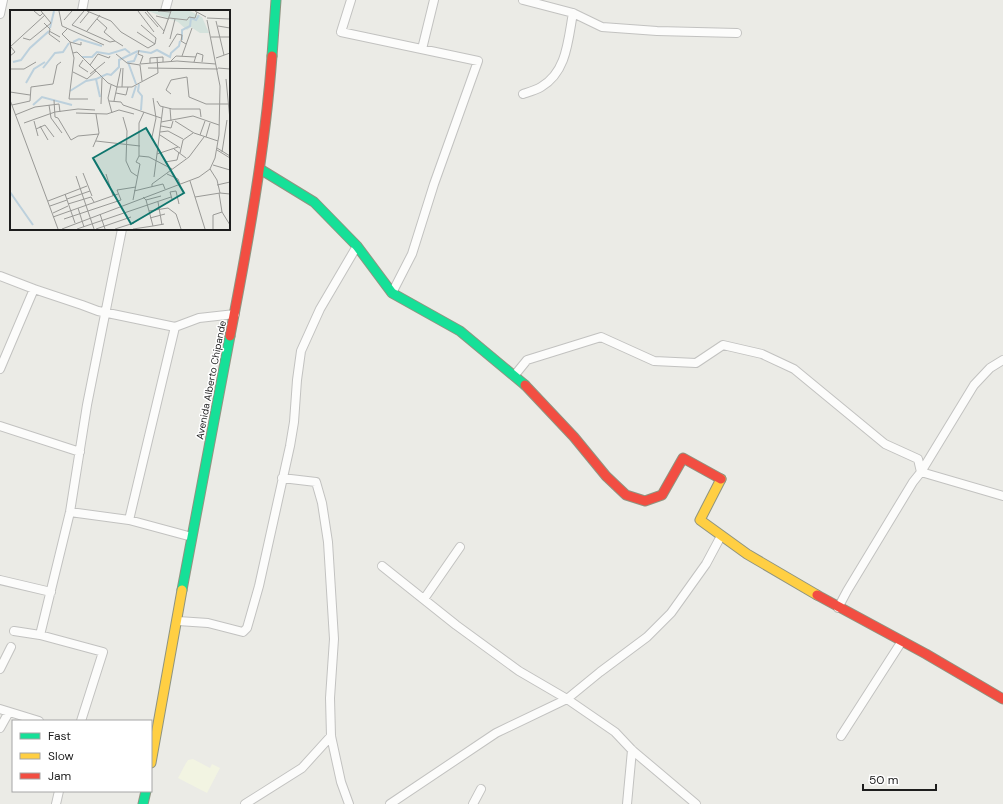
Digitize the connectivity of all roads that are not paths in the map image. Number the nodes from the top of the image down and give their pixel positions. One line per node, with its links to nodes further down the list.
1 (3, 0): 11 (street)
2 (84, 0): 8 (street)
3 (168, 0): 9 (street)
4 (276, 0): 15 (street, Avenida Alberto Chipande)
5 (351, 0): 13 (street)
6 (434, 0): 13 (street)
7 (523, 0): 10 (street)
8 (82, 10)
9 (165, 10)
10 (573, 13): 12 (street); 14 (street)
11 (0, 14)
12 (737, 33)
13 (422, 49): 20 (street)
14 (523, 94)
15 (260, 169): 17 (street); 22 (street, Avenida Alberto Chipande)
16 (122, 230): 21 (street)
17 (357, 246): 20 (street); 30 (street)
18 (0, 276): 19 (street)
19 (34, 289): 21 (street); 25 (street)
20 (392, 293): 26 (street)
21 (105, 312): 23 (street); 28 (street)
22 (235, 314): 23 (street); 35 (street, Avenida Alberto Chipande)
23 (176, 327): 33 (street)
24 (1003, 360): 29 (street)
25 (0, 369)
26 (514, 376): 29 (street); 34 (street)
27 (0, 426): 28 (street)
28 (80, 452): 32 (street)
29 (921, 472): 31 (street); 41 (street)
30 (282, 478): 42 (street); 55 (street)
31 (1003, 496)
32 (70, 512): 33 (street); 39 (street)
33 (129, 520): 35 (street)
34 (721, 536): 41 (street); 48 (street)
35 (192, 537): 42 (street, Avenida Alberto Chipande)
36 (460, 547): 40 (street)
37 (382, 566): 40 (street)
38 (0, 580): 39 (street)
39 (51, 592): 44 (street)
40 (424, 599): 48 (street)
41 (838, 608): 45 (street)
42 (178, 621): 58 (street, Avenida Alberto Chipande)
43 (14, 631): 44 (street)
44 (40, 635): 53 (street)
45 (902, 641): 49 (street); 56 (street)
46 (11, 647): 47 (street)
47 (0, 668)
48 (567, 699): 57 (street); 66 (street)
49 (1003, 699)
50 (0, 709): 51 (street)
51 (9, 712): 52 (street); 54 (street)
52 (37, 720)
53 (81, 720)
54 (0, 728)
55 (331, 736): 64 (street); 65 (street)
56 (841, 736)
57 (632, 750): 68 (street); 69 (street)
58 (152, 758)
59 (481, 789): 67 (street)
60 (59, 792): 62 (street)
61 (146, 792): 63 (street)
62 (56, 804)
63 (143, 804)
64 (245, 804)
65 (349, 804)
66 (390, 804)
67 (473, 804)
68 (627, 804)
69 (696, 804)

